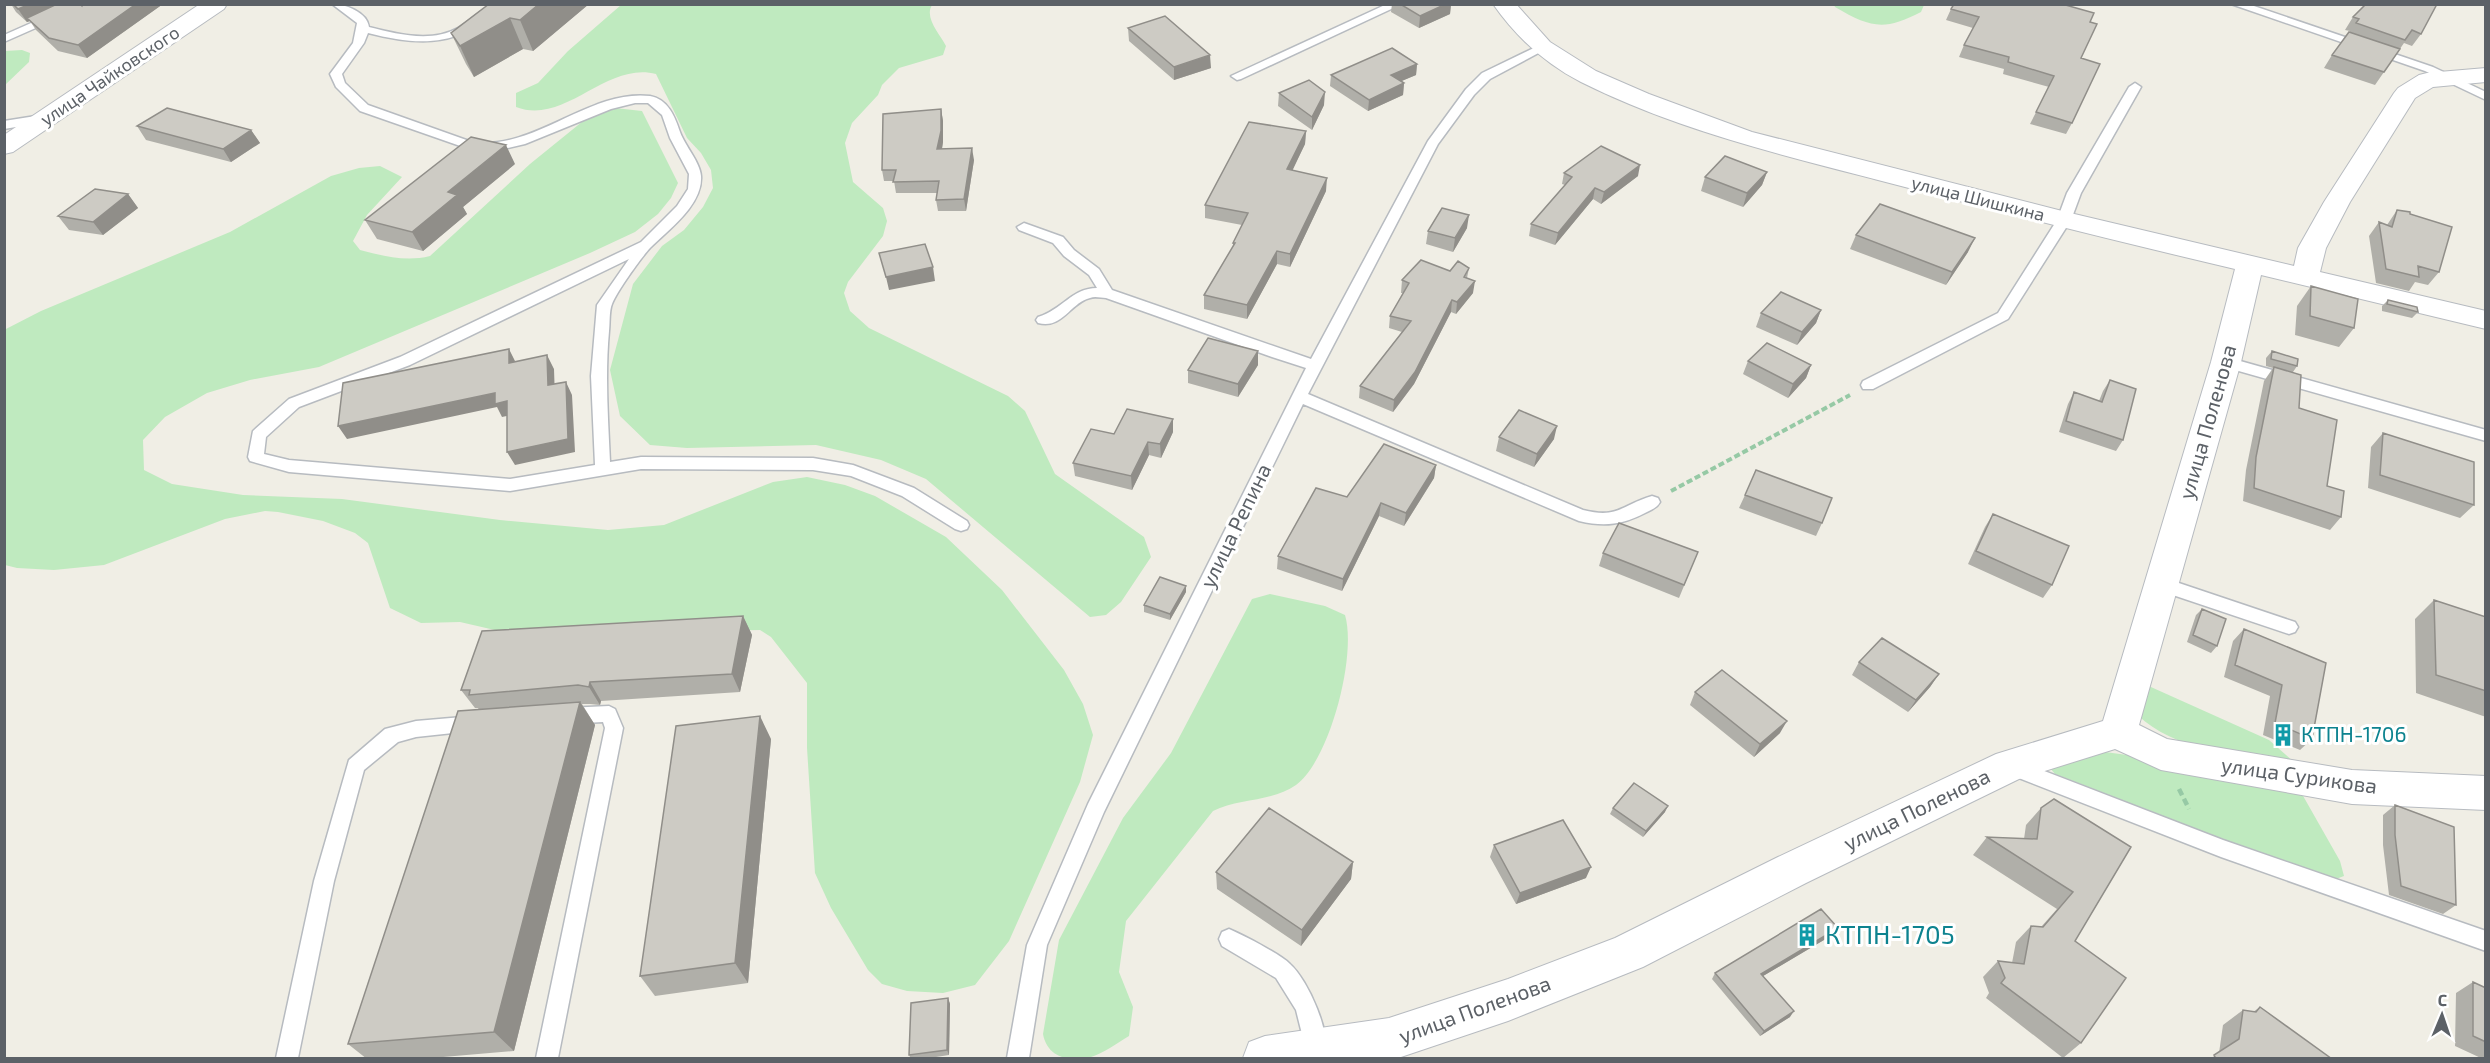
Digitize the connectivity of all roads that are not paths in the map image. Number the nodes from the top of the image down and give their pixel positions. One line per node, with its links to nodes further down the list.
1 (85, 4): 11 (lane)
2 (337, 4): 9 (lane)
3 (498, 4): 10 (lane)
4 (1397, 4): 14 (lane)
5 (1504, 4): 12 (street, улица Шишкина)
6 (2236, 4): 15 (lane)
7 (212, 5): 18 (street, улица Чайковского)
8 (497, 21): 10 (lane)
9 (365, 29): 10 (lane); 23 (lane)
10 (436, 37)
11 (4, 39)
12 (1542, 47): 21 (street, улица Шишкина); 30 (lane, улица Репина)
13 (2486, 75): 15 (street)
14 (1237, 76)
15 (2447, 78): 17 (lane); 25 (street)
16 (2135, 87): 21 (lane)
17 (2486, 97)
18 (46, 119): 19 (lane); 20 (street, улица Чайковского)
19 (4, 125)
20 (4, 147)
21 (2064, 220): 24 (street, улица Шишкина); 31 (lane)
22 (1024, 227): 26 (lane)
23 (646, 245): 34 (lane); 34 (lane)
24 (2250, 265): 25 (street, улица Шишкина); 29 (street, улица Поленова)
25 (2305, 277): 28 (street, улица Шишкина)
26 (1107, 293): 27 (lane); 30 (lane)
27 (1043, 320)
28 (2486, 320)
29 (2226, 362): 33 (lane); 37 (street, улица Поленова)
30 (1315, 364): 32 (lane, улица Репина)
31 (1868, 385)
32 (1300, 397): 35 (lane); 49 (lane, улица Репина)
33 (2486, 436)
34 (603, 470): 36 (lane)
35 (1652, 501)
36 (961, 525)
37 (2161, 584): 38 (lane); 41 (street, улица Поленова)
38 (2289, 627)
39 (544, 718): 48 (lane)
40 (497, 722): 47 (lane)
41 (2118, 732): 42 (street, улица Поленова); 43 (street, улица Сурикова)
42 (2009, 766): 45 (lane); 46 (street, улица Поленова)
43 (2486, 793)
44 (1229, 939): 46 (lane)
45 (2486, 941)
46 (1316, 1051): 50 (street, улица Поленова)
47 (287, 1059)
48 (547, 1059)
49 (1018, 1059)
50 (1265, 1059)

